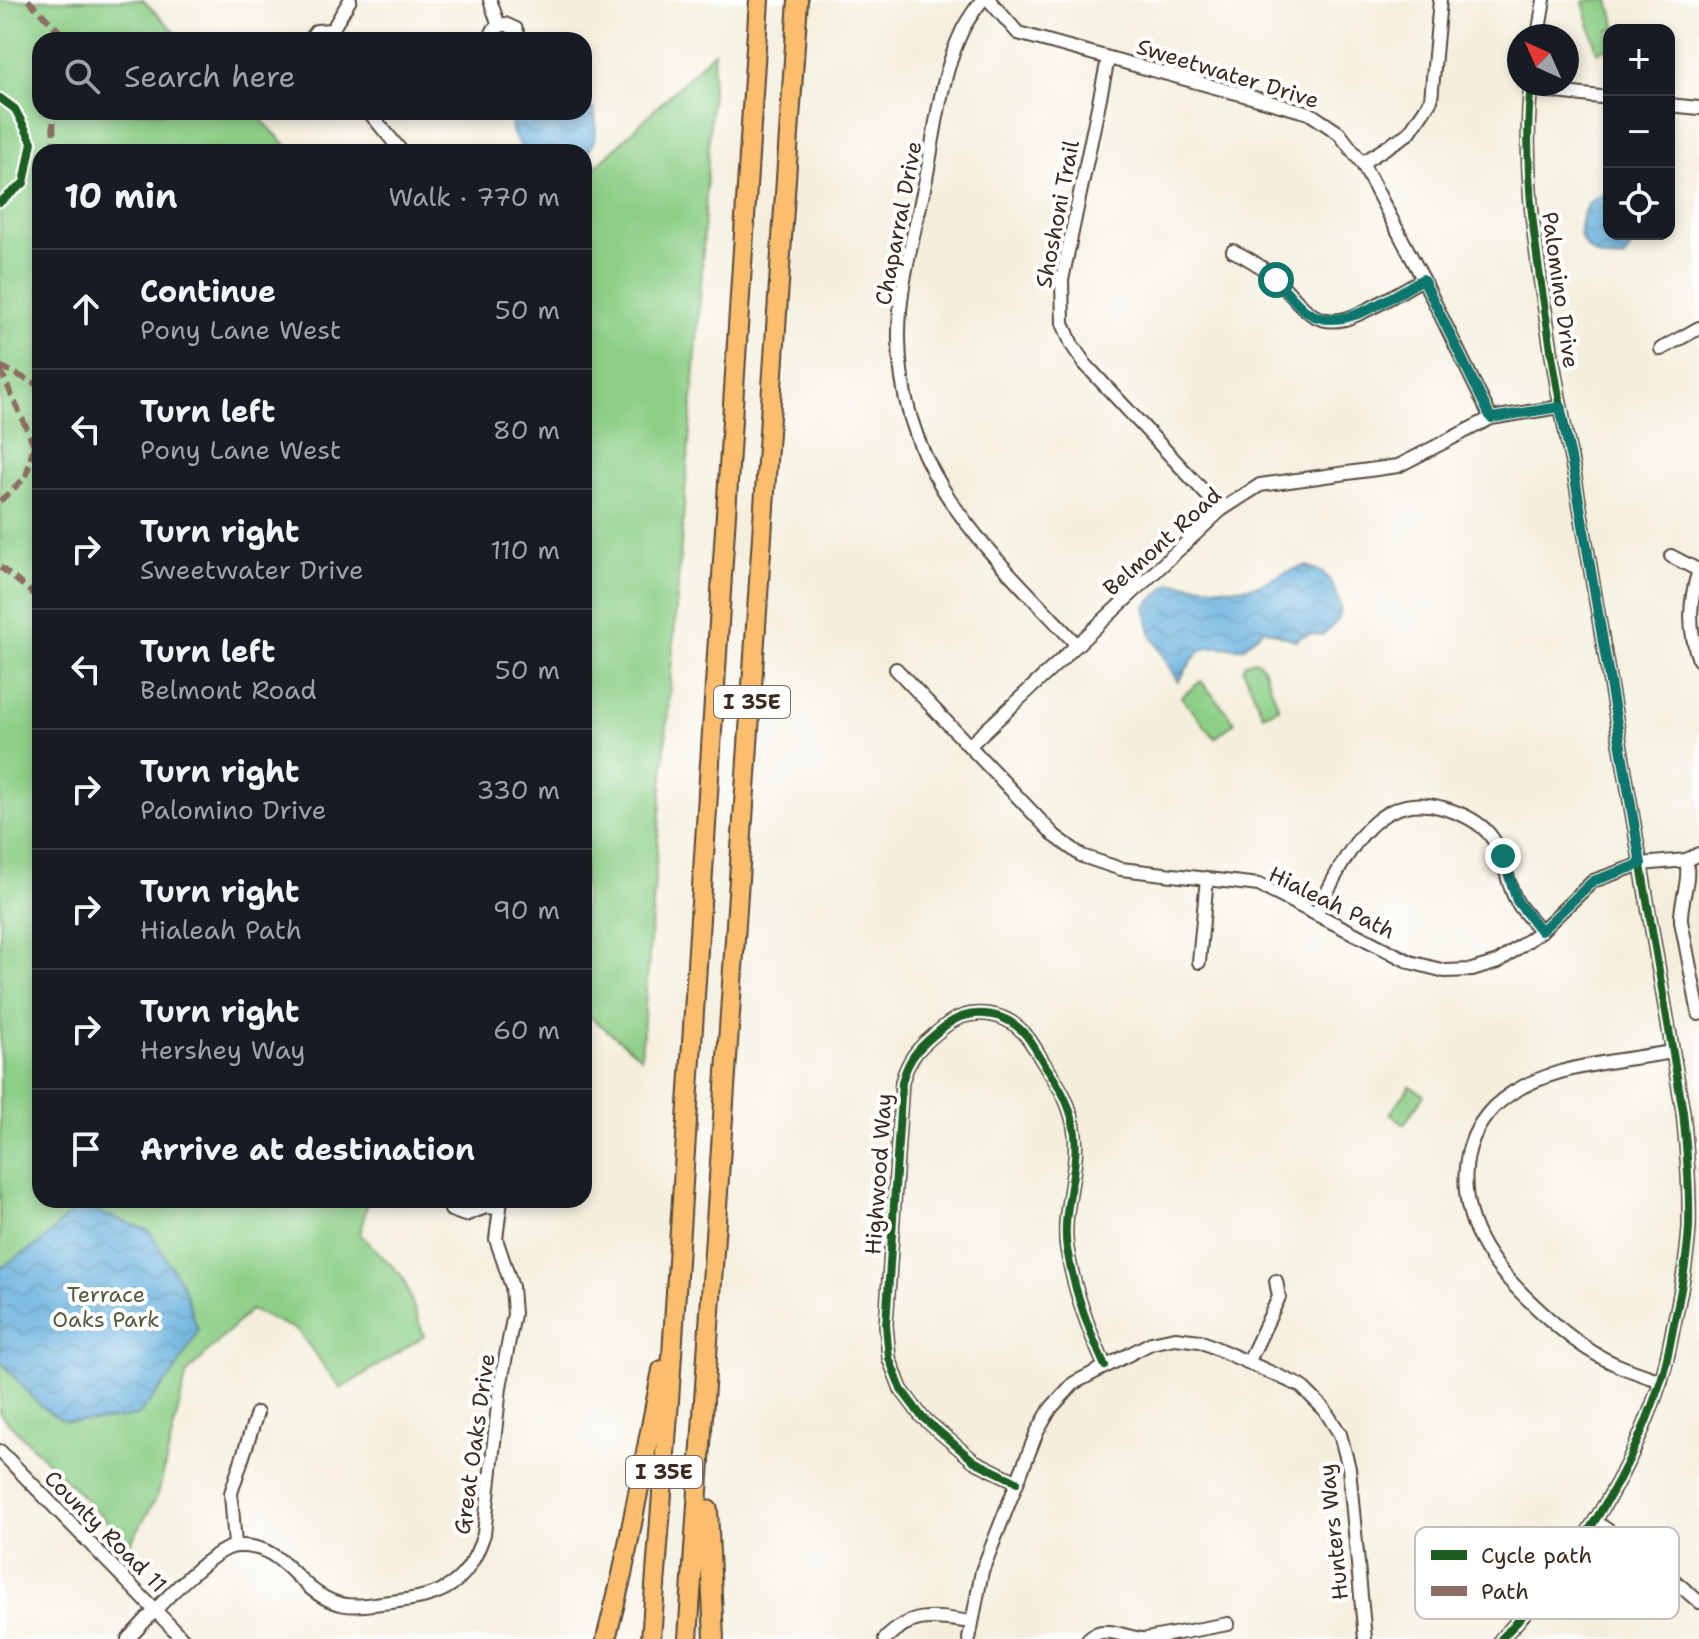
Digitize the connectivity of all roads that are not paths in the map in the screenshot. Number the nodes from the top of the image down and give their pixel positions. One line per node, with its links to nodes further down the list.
1 (350, 0): 11 (street)
2 (490, 0): 10 (street)
3 (759, 0): 49 (highway, I 35E)
4 (798, 0): 53 (highway, I 35E)
5 (982, 0): 32 (street, Chaparral Drive)
6 (989, 0): 14 (street, Sweetwater Drive)
7 (1440, 0): 22 (street)
8 (1544, 0): 9 (street)
9 (1540, 24)
10 (499, 26): 12 (street); 13 (street)
11 (334, 32)
12 (493, 32)
13 (517, 32)
14 (1108, 59): 22 (street, Sweetwater Drive); 29 (street, Shoshoni Trail)
15 (1579, 93): 17 (street)
16 (1531, 96): 27 (street, Palomino Drive)
17 (1603, 97)
18 (1675, 106): 19 (street)
19 (1699, 108)
20 (376, 120): 21 (street)
21 (395, 144)
22 (1362, 163): 24 (street, Sweetwater Drive)
23 (1233, 251): 24 (street)
24 (1423, 279): 28 (street, Sweetwater Drive)
25 (1699, 328): 26 (street)
26 (1661, 349)
27 (1560, 407): 28 (street, Belmont Road); 38 (street, Palomino Drive)
28 (1491, 418): 29 (street, Belmont Road)
29 (1221, 510): 32 (street, Belmont Road)
30 (1671, 556): 31 (street)
31 (1699, 570): 33 (street)
32 (1077, 645): 35 (street, Belmont Road)
33 (1699, 660)
34 (896, 669): 35 (street, Hialeah Path)
35 (969, 746): 39 (street, Hialeah Path)
36 (1699, 854): 37 (street, Hialeah Path)
37 (1686, 860): 38 (street, Hialeah Path); 43 (street)
38 (1641, 864): 41 (street, Hialeah Path); 44 (street, Palomino Drive)
39 (1207, 878): 40 (street, Hialeah Path); 42 (street)
40 (1316, 914): 41 (street, Hialeah Path); 41 (street)
41 (1541, 931)
42 (1199, 962)
43 (1699, 1014)
44 (1672, 1052): 52 (street, Palomino Drive); 52 (street)
45 (450, 1208): 46 (street)
46 (482, 1208)
47 (492, 1208): 60 (street, Great Oaks Drive)
48 (1276, 1281): 50 (street)
49 (674, 1304): 69 (highway); 70 (highway, I 35E)
50 (1249, 1361): 51 (street, Hunters Way); 77 (street, Hunters Way)
51 (1105, 1366): 56 (street, Hunters Way); 56 (street, Highwood Way)
52 (1661, 1381): 57 (street, Palomino Drive)
53 (705, 1405): 71 (highway, I 35E); 72 (highway)
54 (257, 1413): 60 (street)
55 (0, 1451): 63 (street, County Road 11)
56 (1017, 1482): 65 (street, Hunters Way)
57 (1596, 1522): 58 (street, Palomino Drive); 59 (street)
58 (1592, 1527)
59 (1603, 1527)
60 (235, 1545): 63 (street)
61 (1679, 1585): 62 (street)
62 (1699, 1602)
63 (156, 1610): 67 (street); 68 (street, County Road 11)
64 (1519, 1619): 78 (street, Palomino Drive)
65 (971, 1622): 73 (street); 74 (street, Hunters Way)
66 (1228, 1624): 76 (street)
67 (128, 1639)
68 (183, 1639)
69 (606, 1639)
70 (651, 1639)
71 (688, 1639)
72 (714, 1639)
73 (885, 1639)
74 (969, 1639)
75 (1088, 1639): 76 (street)
76 (1144, 1639)
77 (1365, 1639)
78 (1501, 1639)

